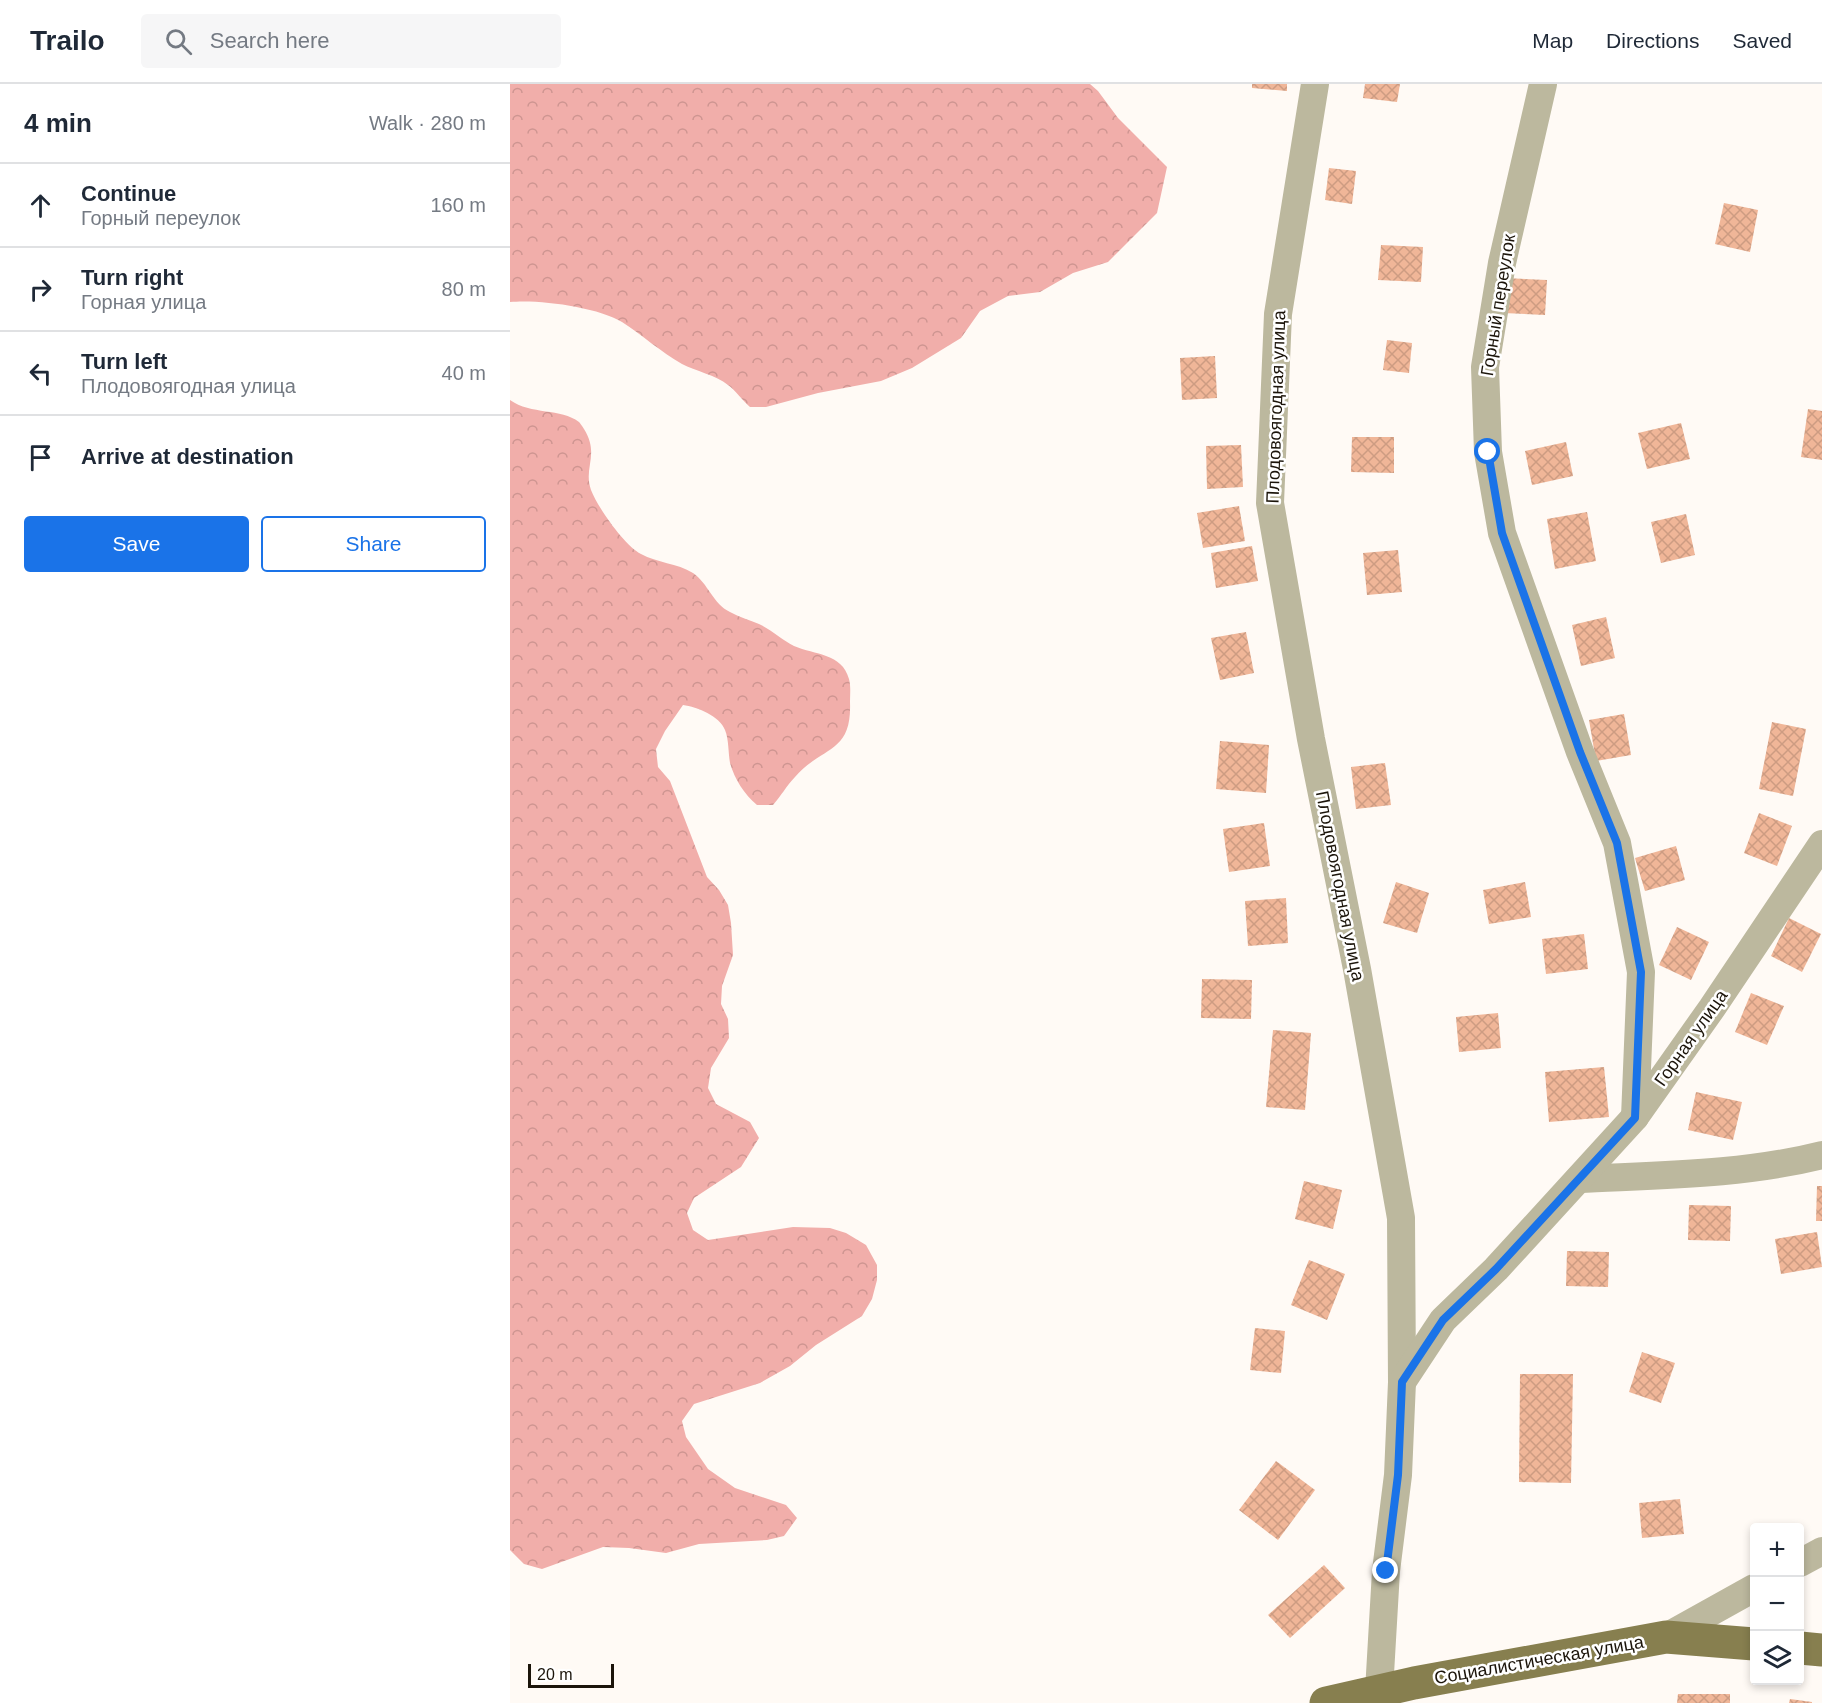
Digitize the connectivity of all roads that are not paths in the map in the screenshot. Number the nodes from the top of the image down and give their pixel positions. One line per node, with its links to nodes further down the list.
1 (1315, 84): 7 (street, Плодовоягодная улица)
2 (1543, 84): 4 (street, Горный переулок)
3 (1822, 844): 4 (street, Горная улица)
4 (1635, 1118): 6 (street, Горная улица)
5 (1822, 1155): 6 (street)
6 (1579, 1179): 7 (street, Горная улица)
7 (1402, 1382): 15 (street, Плодовоягодная улица)
8 (1822, 1551): 9 (street)
9 (1804, 1561)
10 (1750, 1591): 11 (street)
11 (1666, 1637): 12 (main road, Социалистическая улица); 15 (main road, Социалистическая улица)
12 (1750, 1644)
13 (1804, 1648): 14 (main road)
14 (1822, 1650)
15 (1379, 1691): 16 (main road, Социалистическая улица)
16 (1326, 1703)

